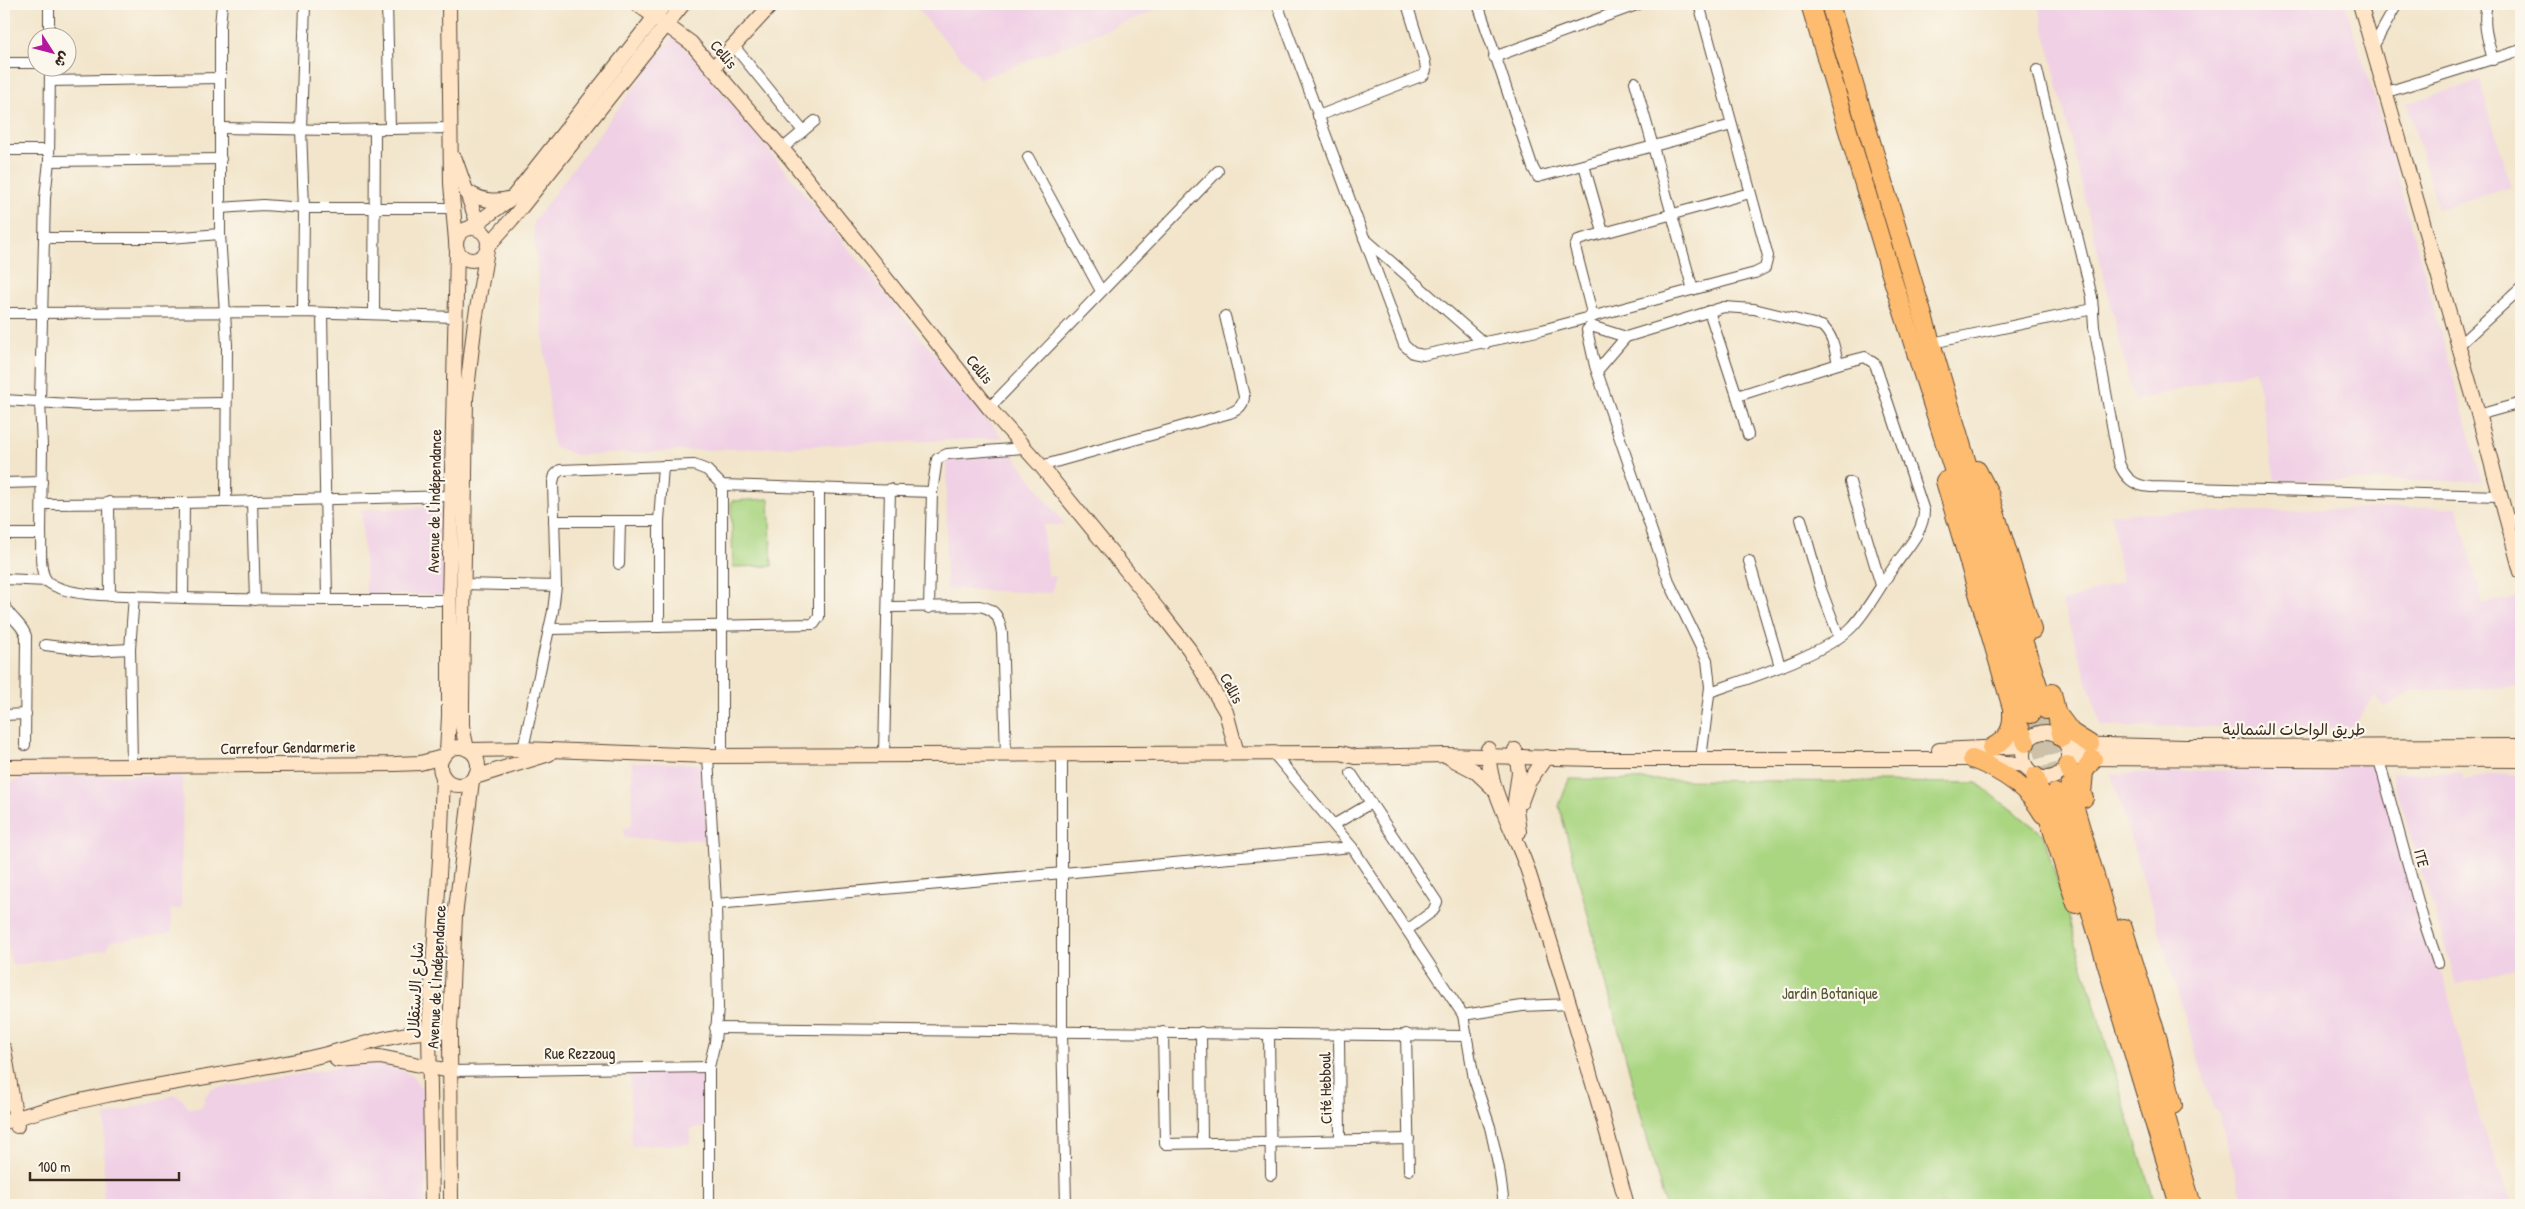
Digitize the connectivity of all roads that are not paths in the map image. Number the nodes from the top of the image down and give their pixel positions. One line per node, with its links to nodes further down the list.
1 (49, 4): 22 (street)
2 (222, 4): 32 (street)
3 (305, 4): 42 (street)
4 (388, 4): 40 (street)
5 (449, 4): 41 (main road, Avenue de l'Indépendance)
6 (637, 4): 20 (main road, Cellis)
7 (664, 4): 20 (main road)
8 (684, 4): 21 (main road)
9 (772, 4): 23 (main road)
10 (1277, 4): 36 (street)
11 (1407, 4): 36 (street)
12 (1478, 4): 26 (street)
13 (1639, 4): 26 (street)
14 (1700, 4): 38 (street)
15 (1810, 4): 94 (highway)
16 (1830, 4): 84 (highway)
17 (2360, 4): 24 (main road)
18 (2397, 4): 24 (street)
19 (2487, 4): 27 (street)
20 (655, 17): 21 (main road, Cellis); 56 (main road)
21 (667, 24): 30 (main road, Cellis); 68 (main road)
22 (49, 28)
23 (733, 45): 30 (main road); 44 (street)
24 (2374, 45): 35 (main road)
25 (2521, 50): 27 (street)
26 (1494, 56): 52 (street)
27 (2494, 60): 35 (street)
28 (4, 63): 29 (street)
29 (28, 63)
30 (713, 68): 47 (main road, Cellis)
31 (2037, 70): 72 (street)
32 (219, 78): 33 (street); 39 (street)
33 (50, 81): 49 (street)
34 (1635, 82): 46 (street)
35 (2387, 92): 86 (main road)
36 (1318, 116): 65 (street)
37 (815, 121): 44 (street)
38 (1732, 125): 46 (street); 55 (street)
39 (220, 128): 42 (street); 51 (street)
40 (390, 128): 41 (street); 43 (street)
41 (452, 128): 45 (main road, Avenue de l'Indépendance)
42 (301, 129): 43 (street); 59 (street)
43 (374, 129): 57 (street)
44 (803, 131): 47 (street)
45 (452, 146): 54 (main road, Avenue de l'Indépendance); 60 (main road, Avenue de l'Indépendance)
46 (1652, 147): 52 (street); 61 (street)
47 (782, 149): 95 (main road, Cellis)
48 (4, 150): 49 (street)
49 (49, 155): 51 (street); 66 (street)
50 (1028, 157): 71 (street)
51 (221, 159): 58 (street)
52 (1584, 165): 63 (street)
53 (1218, 171): 71 (street)
54 (466, 192): 56 (main road); 62 (main road, Avenue de l'Indépendance)
55 (1750, 192): 61 (street); 70 (street)
56 (513, 197): 62 (main road)
57 (373, 207): 59 (street); 60 (street); 79 (street)
58 (221, 208): 59 (street); 64 (street)
59 (304, 208): 75 (street)
60 (453, 208): 67 (main road, Avenue de l'Indépendance)
61 (1671, 214): 63 (street); 70 (street)
62 (476, 227): 67 (main road); 68 (main road)
63 (1604, 232): 82 (street)
64 (220, 234): 66 (street); 74 (street)
65 (1363, 237): 85 (street); 85 (street)
66 (46, 238): 78 (street)
67 (457, 246): 68 (main road); 81 (main road, Avenue de l'Indépendance)
68 (488, 248): 129 (main road, Avenue de l'Indépendance)
69 (2521, 288): 86 (street)
70 (1692, 290): 82 (street)
71 (1101, 291): 95 (street)
72 (2093, 310): 84 (street); 109 (street)
73 (1709, 311): 83 (street); 87 (street); 89 (street)
74 (224, 312): 75 (street); 78 (street); 92 (street)
75 (303, 312): 77 (street)
76 (4, 313): 78 (street)
77 (322, 313): 79 (street); 110 (street)
78 (42, 314): 91 (street)
79 (374, 314): 81 (street)
80 (1225, 316): 100 (street)
81 (454, 317): 108 (main road, Avenue de l'Indépendance)
82 (1593, 317): 85 (street)
83 (1626, 337): 88 (street); 88 (street)
84 (1932, 343): 150 (highway)
85 (1485, 344)
86 (2458, 346): 96 (main road)
87 (1838, 364): 89 (street); 130 (street)
88 (1597, 371): 148 (street)
89 (1737, 396): 97 (street)
90 (4, 400): 91 (street)
91 (40, 401): 92 (street); 101 (street)
92 (225, 403): 113 (street)
93 (2521, 403): 96 (street)
94 (1934, 407): 149 (highway); 150 (highway)
95 (989, 408): 98 (main road, Cellis)
96 (2478, 415): 109 (main road)
97 (1748, 435)
98 (1024, 448): 100 (main road, Cellis); 107 (street)
99 (664, 466): 104 (street); 118 (street); 120 (street)
100 (1041, 466): 164 (main road, Cellis)
101 (42, 482): 103 (street); 115 (street)
102 (1850, 482): 130 (street)
103 (4, 483)
104 (722, 485): 105 (street); 141 (street)
105 (819, 488): 106 (street); 141 (street)
106 (890, 489): 107 (street); 139 (street)
107 (932, 492): 140 (street)
108 (453, 496): 110 (street); 137 (main road, Avenue de l'Indépendance)
109 (2500, 496): 121 (main road)
110 (327, 498): 111 (street); 136 (street)
111 (252, 501): 113 (street); 135 (street)
112 (109, 502): 114 (street); 115 (street); 132 (street)
113 (226, 502): 114 (street)
114 (184, 503): 134 (street)
115 (43, 504): 123 (street)
116 (2521, 517): 121 (street)
117 (1801, 519): 144 (street)
118 (554, 521): 119 (street); 131 (street)
119 (620, 521): 120 (street); 125 (street)
120 (659, 521): 142 (street)
121 (2506, 522): 126 (main road)
122 (4, 534): 123 (street)
123 (41, 534): 128 (street)
124 (1748, 561): 147 (street)
125 (619, 564)
126 (2521, 567)
127 (4, 579): 128 (street)
128 (47, 580): 132 (street)
129 (462, 584): 131 (street); 159 (main road, Avenue de l'Indépendance)
130 (1881, 585): 144 (street)
131 (556, 586): 143 (street)
132 (110, 596): 133 (street)
133 (134, 596): 134 (street); 146 (street)
134 (183, 598): 135 (street)
135 (255, 600): 136 (street)
136 (327, 600): 137 (street)
137 (449, 600): 166 (main road, Avenue de l'Indépendance)
138 (4, 604): 151 (street)
139 (889, 607): 140 (street); 167 (street)
140 (929, 608): 168 (street)
141 (721, 625): 142 (street); 173 (street)
142 (660, 627): 143 (street)
143 (551, 629): 158 (street)
144 (1839, 637): 147 (street)
145 (45, 645): 146 (street)
146 (130, 649): 180 (street)
147 (1780, 666): 148 (street)
148 (1710, 692): 160 (street)
149 (2012, 708): 154 (highway); 157 (highway)
150 (2044, 712): 153 (highway); 161 (highway)
151 (26, 714): 152 (street); 155 (street)
152 (4, 715)
153 (2064, 741): 154 (main road); 161 (main road, طريق الواحات الشمالية); 178 (main road)
154 (2025, 744): 157 (main road); 182 (main road)
155 (25, 745)
156 (2521, 746): 161 (main road, طريق الواحات الشمالية)
157 (1991, 748): 160 (main road)
158 (524, 749): 159 (main road, Carrefour Gendarmerie); 162 (main road, Carrefour Gendarmerie)
159 (468, 750): 166 (main road, Carrefour Gendarmerie); 185 (main road)
160 (1702, 751): 171 (main road)
161 (2091, 751): 176 (main road, طريق الواحات الشمالية); 178 (main road); 187 (highway)
162 (556, 752): 173 (main road); 185 (main road)
163 (1488, 752): 165 (main road); 171 (main road); 172 (main road); 186 (main road)
164 (1237, 753): 169 (main road); 170 (main road)
165 (1341, 753): 170 (main road); 172 (main road)
166 (445, 754): 179 (main road, Carrefour Gendarmerie); 184 (main road)
167 (884, 754): 168 (main road); 173 (main road)
168 (1006, 754): 169 (main road)
169 (1062, 754): 194 (street)
170 (1274, 754): 190 (street)
171 (1516, 754): 174 (main road); 189 (main road)
172 (1445, 755): 186 (main road)
173 (715, 756): 195 (street)
174 (1546, 758): 175 (main road); 189 (main road)
175 (1972, 759): 182 (main road); 191 (highway)
176 (2379, 760): 177 (main road, طريق الواحات الشمالية); 197 (street, ITE)
177 (2521, 760)
178 (2068, 762): 182 (main road); 187 (highway)
179 (420, 763): 180 (main road, Carrefour Gendarmerie); 184 (main road)
180 (132, 765): 181 (main road, Carrefour Gendarmerie)
181 (4, 767)
182 (2030, 770): 191 (highway)
183 (1351, 773): 188 (street)
184 (442, 774): 185 (main road); 201 (main road, شارع الاستقلال)
185 (474, 779): 202 (main road, Avenue de l'Indépendance)
186 (1496, 792): 193 (main road)
187 (2069, 792): 216 (highway); 234 (highway)
188 (1371, 802): 190 (street); 196 (street)
189 (1516, 814): 193 (main road)
190 (1335, 824): 192 (street)
191 (2052, 830): 216 (highway)
192 (1352, 847): 194 (street); 196 (street)
193 (1521, 850): 198 (main road)
194 (1061, 874): 195 (street); 203 (street)
195 (716, 904): 200 (street)
196 (1407, 930): 199 (street)
197 (2438, 963)
198 (1571, 1004): 199 (street); 232 (main road)
199 (1463, 1015): 209 (street)
200 (715, 1028): 203 (street); 212 (street)
201 (429, 1031): 202 (main road); 213 (main road, شارع الاستقلال); 217 (main road)
202 (450, 1031): 214 (main road, Avenue de l'Indépendance)
203 (1062, 1032): 204 (street); 230 (street)
204 (1163, 1032): 205 (street); 222 (street)
205 (1200, 1032): 208 (street); 222 (street)
206 (1339, 1034): 207 (street); 208 (street); 220 (street, Cité Hebboul)
207 (1406, 1034): 209 (street); 219 (street)
208 (1269, 1035): 221 (street)
209 (1466, 1036): 231 (street)
210 (4, 1049): 217 (main road)
211 (391, 1058): 213 (main road); 215 (main road); 217 (main road)
212 (709, 1067): 214 (street, Rue Rezzoug); 229 (street)
213 (430, 1069): 214 (main road); 215 (main road, شارع الاستقلال)
214 (450, 1071): 224 (main road, Avenue de l'Indépendance)
215 (432, 1092): 223 (main road, شارع الاستقلال)
216 (2149, 1105): 233 (highway)
217 (12, 1122): 218 (main road)
218 (4, 1129)
219 (1408, 1139): 220 (street); 225 (street)
220 (1340, 1140): 221 (street)
221 (1270, 1142): 222 (street); 226 (street)
222 (1202, 1143)
223 (432, 1161): 224 (main road); 227 (main road, شارع الاستقلال)
224 (451, 1161): 228 (main road, Avenue de l'Indépendance)
225 (1409, 1170)
226 (1271, 1175)
227 (432, 1205)
228 (451, 1205)
229 (710, 1205)
230 (1066, 1205)
231 (1504, 1205)
232 (1627, 1205)
233 (2179, 1205)
234 (2192, 1205)

